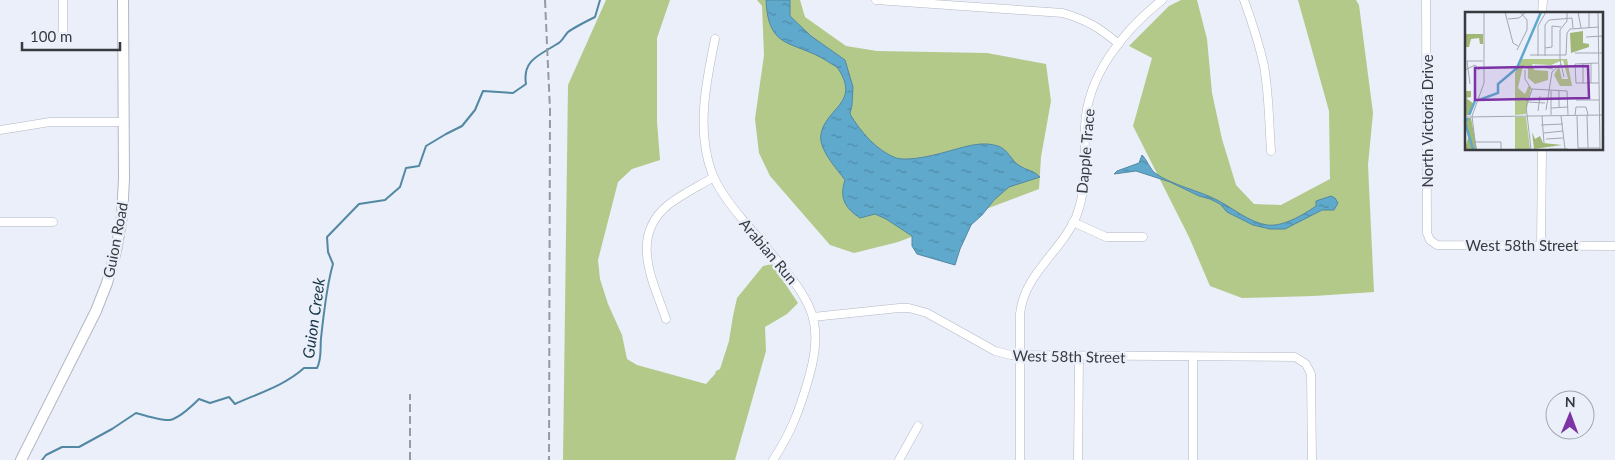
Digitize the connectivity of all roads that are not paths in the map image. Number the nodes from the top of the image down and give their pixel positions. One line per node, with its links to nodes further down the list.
1 (63, 0): 7 (street)
2 (123, 0): 10 (street, Guion Road)
3 (876, 0): 9 (street)
4 (1162, 0): 9 (street, Dapple Trace)
5 (1244, 0): 12 (street)
6 (1426, 0): 19 (street, North Victoria Drive)
7 (63, 31)
8 (715, 39): 14 (street, Arabian Run)
9 (1119, 44): 17 (street, Dapple Trace)
10 (124, 122): 11 (street); 28 (street, Guion Road)
11 (0, 130)
12 (1271, 150)
13 (1542, 150): 20 (street)
14 (714, 177): 22 (street, Arabian Run); 23 (street)
15 (0, 222): 16 (street)
16 (53, 222)
17 (1073, 222): 18 (street); 24 (street, Dapple Trace)
18 (1143, 237)
19 (1431, 242): 20 (street, West 58th Street)
20 (1541, 246): 21 (street, West 58th Street)
21 (1615, 246)
22 (813, 317): 24 (street, West 58th Street); 29 (street, Arabian Run)
23 (666, 319)
24 (1020, 355): 25 (street, West 58th Street); 31 (street, Dapple Trace)
25 (1079, 356): 26 (street, West 58th Street); 32 (street)
26 (1193, 357): 33 (street); 34 (street, West 58th Street)
27 (918, 426): 30 (street)
28 (24, 455)
29 (773, 460)
30 (899, 460)
31 (1020, 460)
32 (1078, 460)
33 (1193, 460)
34 (1312, 460)

